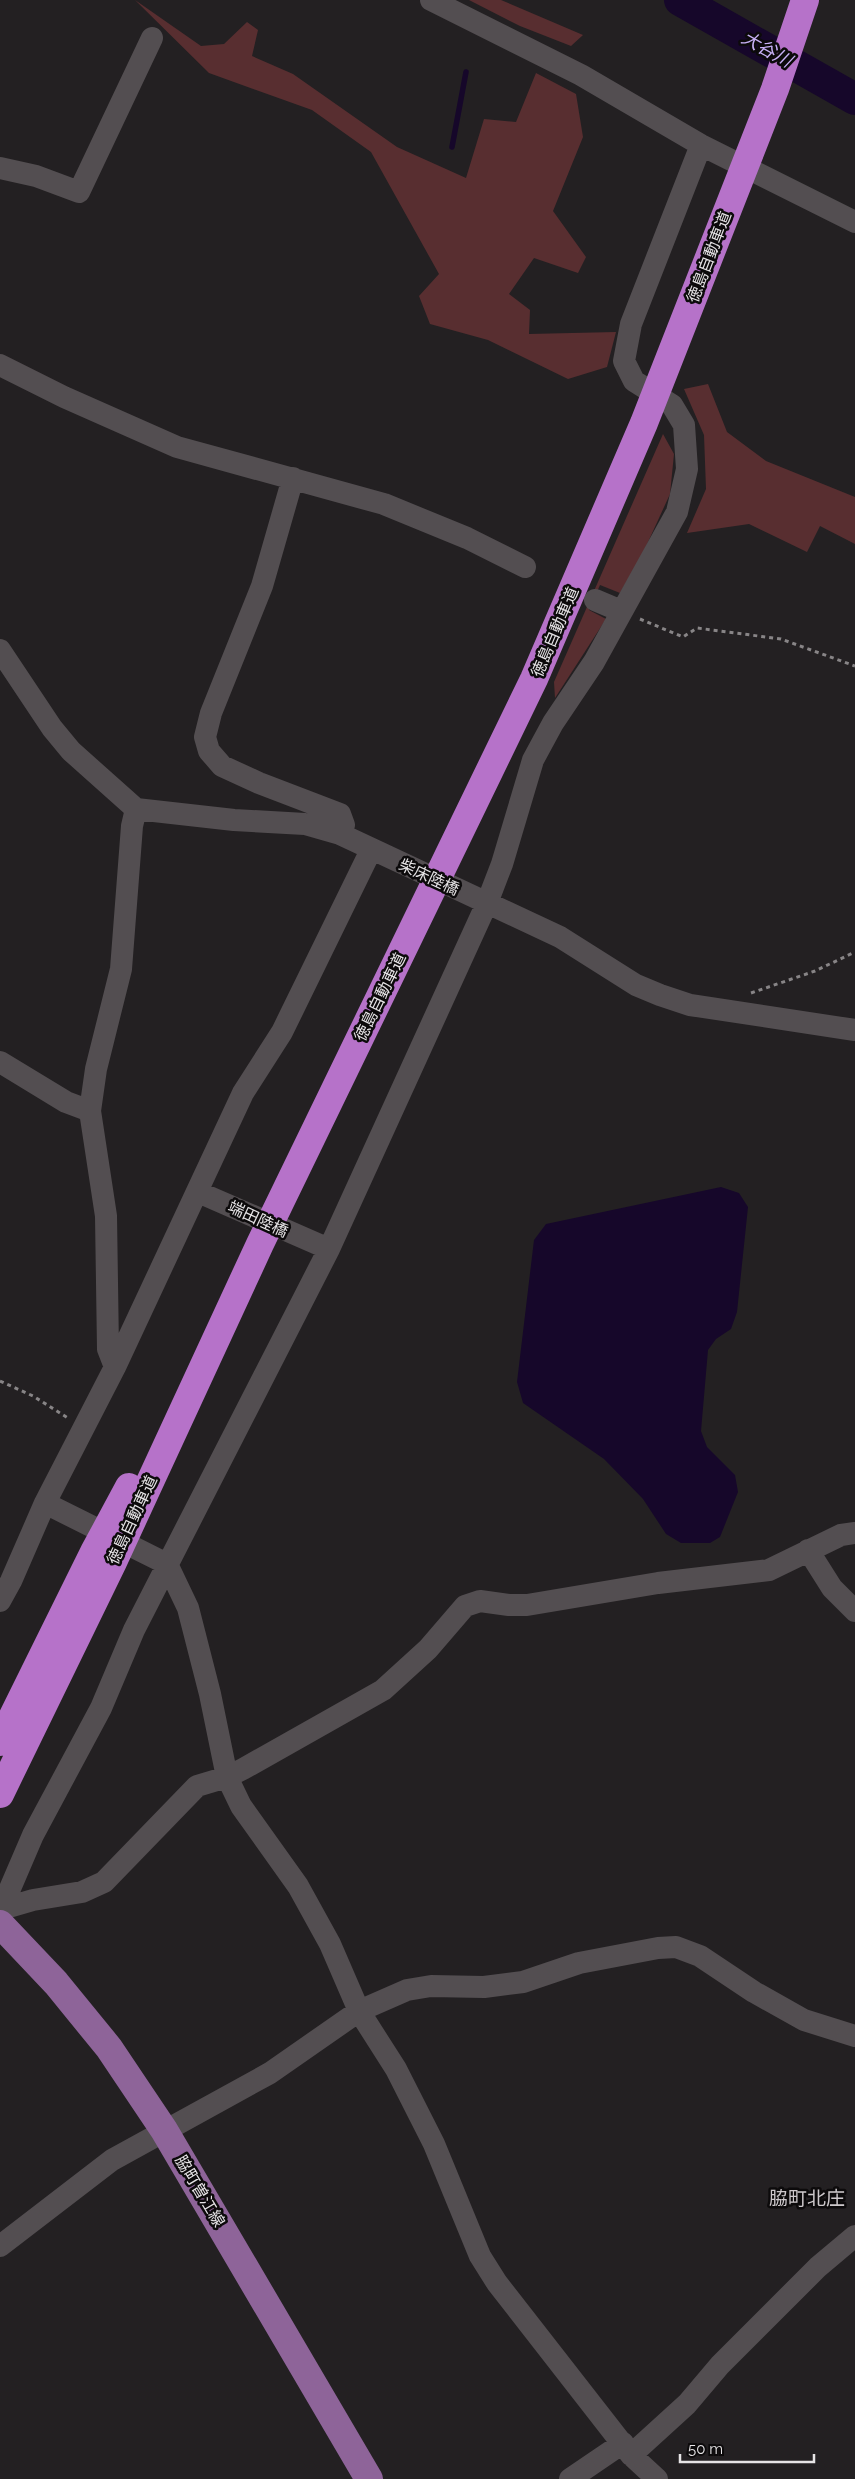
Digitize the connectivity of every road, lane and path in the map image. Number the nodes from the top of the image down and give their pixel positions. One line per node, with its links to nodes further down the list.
1 (431, 0): 4 (street)
2 (805, 0): 24 (highway, 徳島自動車道)
3 (152, 38): 5 (street)
4 (700, 145): 6 (street); 11 (street)
5 (0, 168)
6 (855, 222)
7 (0, 365): 8 (street)
8 (293, 478): 9 (street); 15 (street)
9 (525, 567)
10 (595, 600): 11 (street)
11 (621, 611): 13 (path); 17 (street)
12 (0, 650): 14 (street)
13 (855, 666)
14 (136, 809): 15 (street, 柴床陸橋); 22 (street)
15 (340, 834): 16 (street, 柴床陸橋)
16 (378, 853): 17 (street, 柴床陸橋); 23 (street)
17 (479, 900): 20 (street, 柴床陸橋); 25 (street)
18 (855, 952): 19 (path)
19 (742, 994)
20 (855, 1030)
21 (0, 1062): 22 (street)
22 (90, 1111): 26 (street)
23 (204, 1194): 25 (street, 端田陸橋); 26 (street)
24 (260, 1244): 35 (highway, 徳島自動車道); 37 (highway, 徳島自動車道)
25 (329, 1249): 32 (street)
26 (115, 1366): 28 (street)
27 (0, 1381): 28 (path)
28 (84, 1428): 29 (street)
29 (45, 1504): 32 (street); 33 (street)
30 (855, 1533): 31 (street)
31 (808, 1550): 34 (street); 36 (street)
32 (167, 1564): 36 (street); 38 (street)
33 (0, 1601)
34 (855, 1611)
35 (0, 1742)
36 (227, 1777): 38 (street); 39 (street)
37 (0, 1794)
38 (1, 1915): 41 (main road, 脇町曽江線)
39 (359, 2011): 40 (street); 41 (street); 44 (street)
40 (855, 2036)
41 (164, 2130): 43 (street); 45 (main road, 脇町曽江線)
42 (855, 2236): 44 (street)
43 (0, 2246)
44 (627, 2449): 46 (street); 47 (street)
45 (369, 2479)
46 (570, 2479)
47 (657, 2479)

